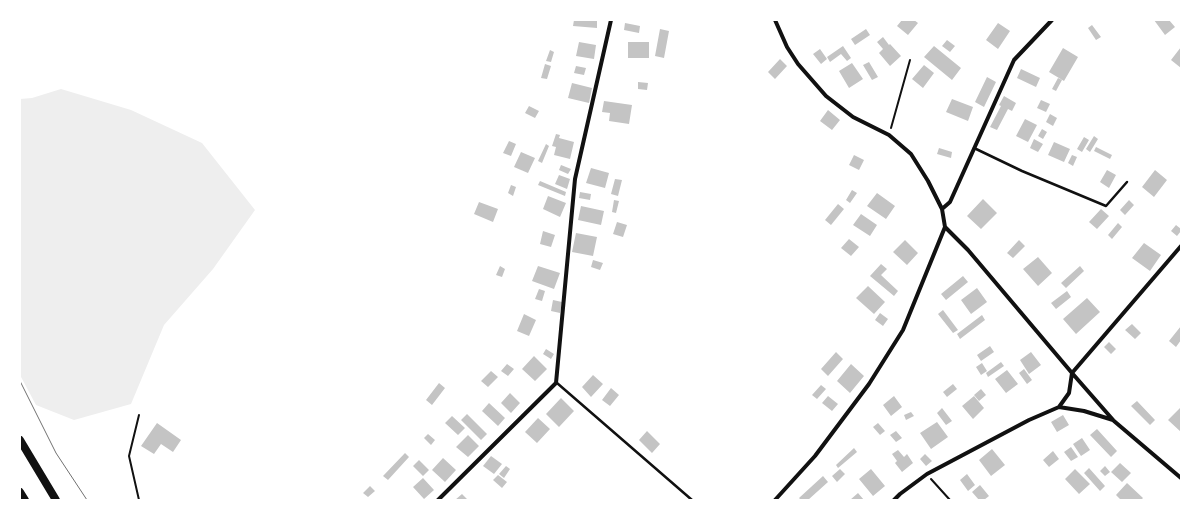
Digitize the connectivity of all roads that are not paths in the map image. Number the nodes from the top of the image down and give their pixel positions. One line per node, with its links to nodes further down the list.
1 (611, 20): 10 (street)
2 (775, 20): 6 (street)
3 (1052, 20): 4 (street)
4 (974, 148): 5 (lane); 6 (street)
5 (1126, 182)
6 (942, 210): 7 (street)
7 (945, 227): 9 (street); 20 (street)
8 (1181, 246): 9 (street)
9 (1072, 373): 11 (street); 12 (street)
10 (556, 382): 18 (street); 19 (lane)
11 (1059, 407): 12 (street); 21 (street)
12 (1114, 421): 14 (street)
13 (20, 440): 17 (main road)
14 (1181, 478)
15 (20, 492): 16 (main road)
16 (25, 500)
17 (56, 500)
18 (438, 500)
19 (692, 500)
20 (775, 500)
21 (894, 500)

